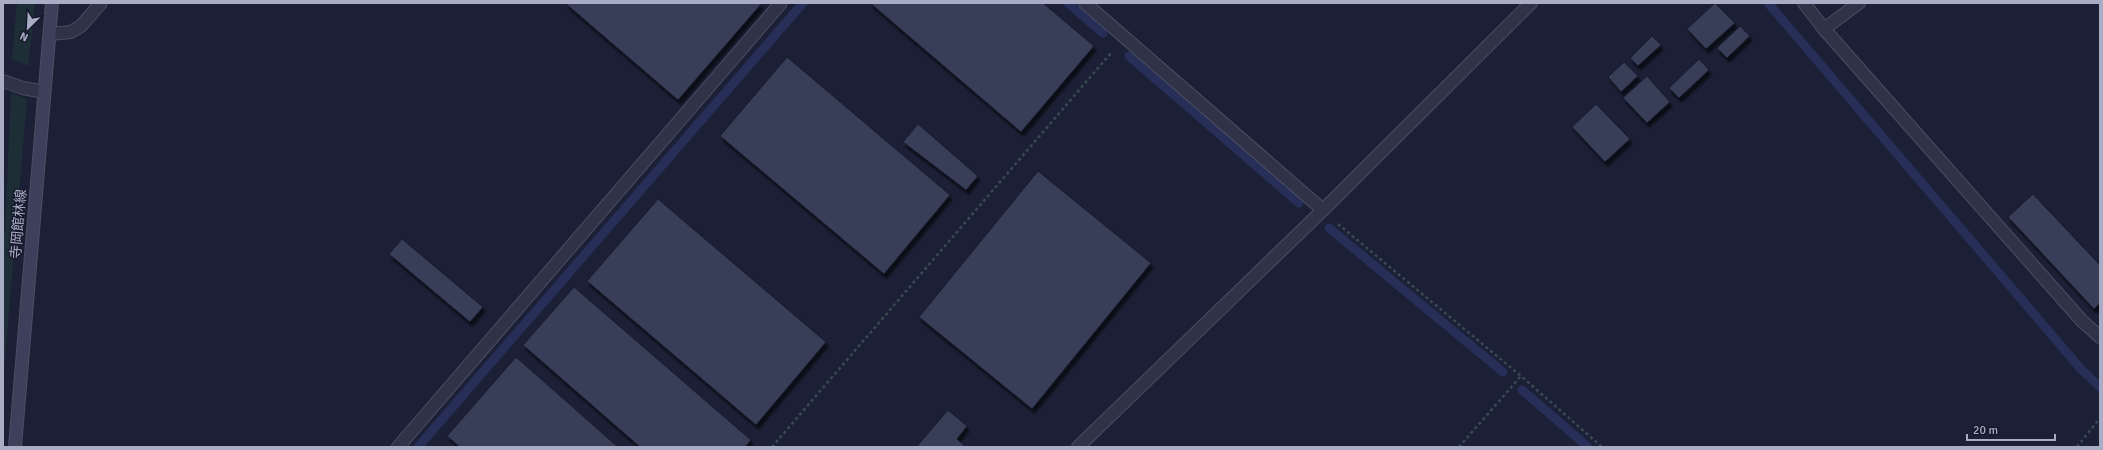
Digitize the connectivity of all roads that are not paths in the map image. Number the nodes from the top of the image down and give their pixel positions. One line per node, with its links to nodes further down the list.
1 (52, 3): 9 (main road, 寺岡館林線)
2 (101, 3): 9 (street)
3 (781, 3): 15 (street)
4 (1085, 3): 12 (street)
5 (1531, 3): 12 (street)
6 (1804, 3): 8 (street)
7 (1859, 3): 8 (street)
8 (1824, 29): 13 (street)
9 (50, 34): 11 (main road, 寺岡館林線)
10 (3, 81): 11 (street)
11 (44, 92): 14 (main road, 寺岡館林線)
12 (1322, 210): 16 (street)
13 (2100, 336)
14 (15, 447)
15 (398, 447)
16 (1078, 447)

